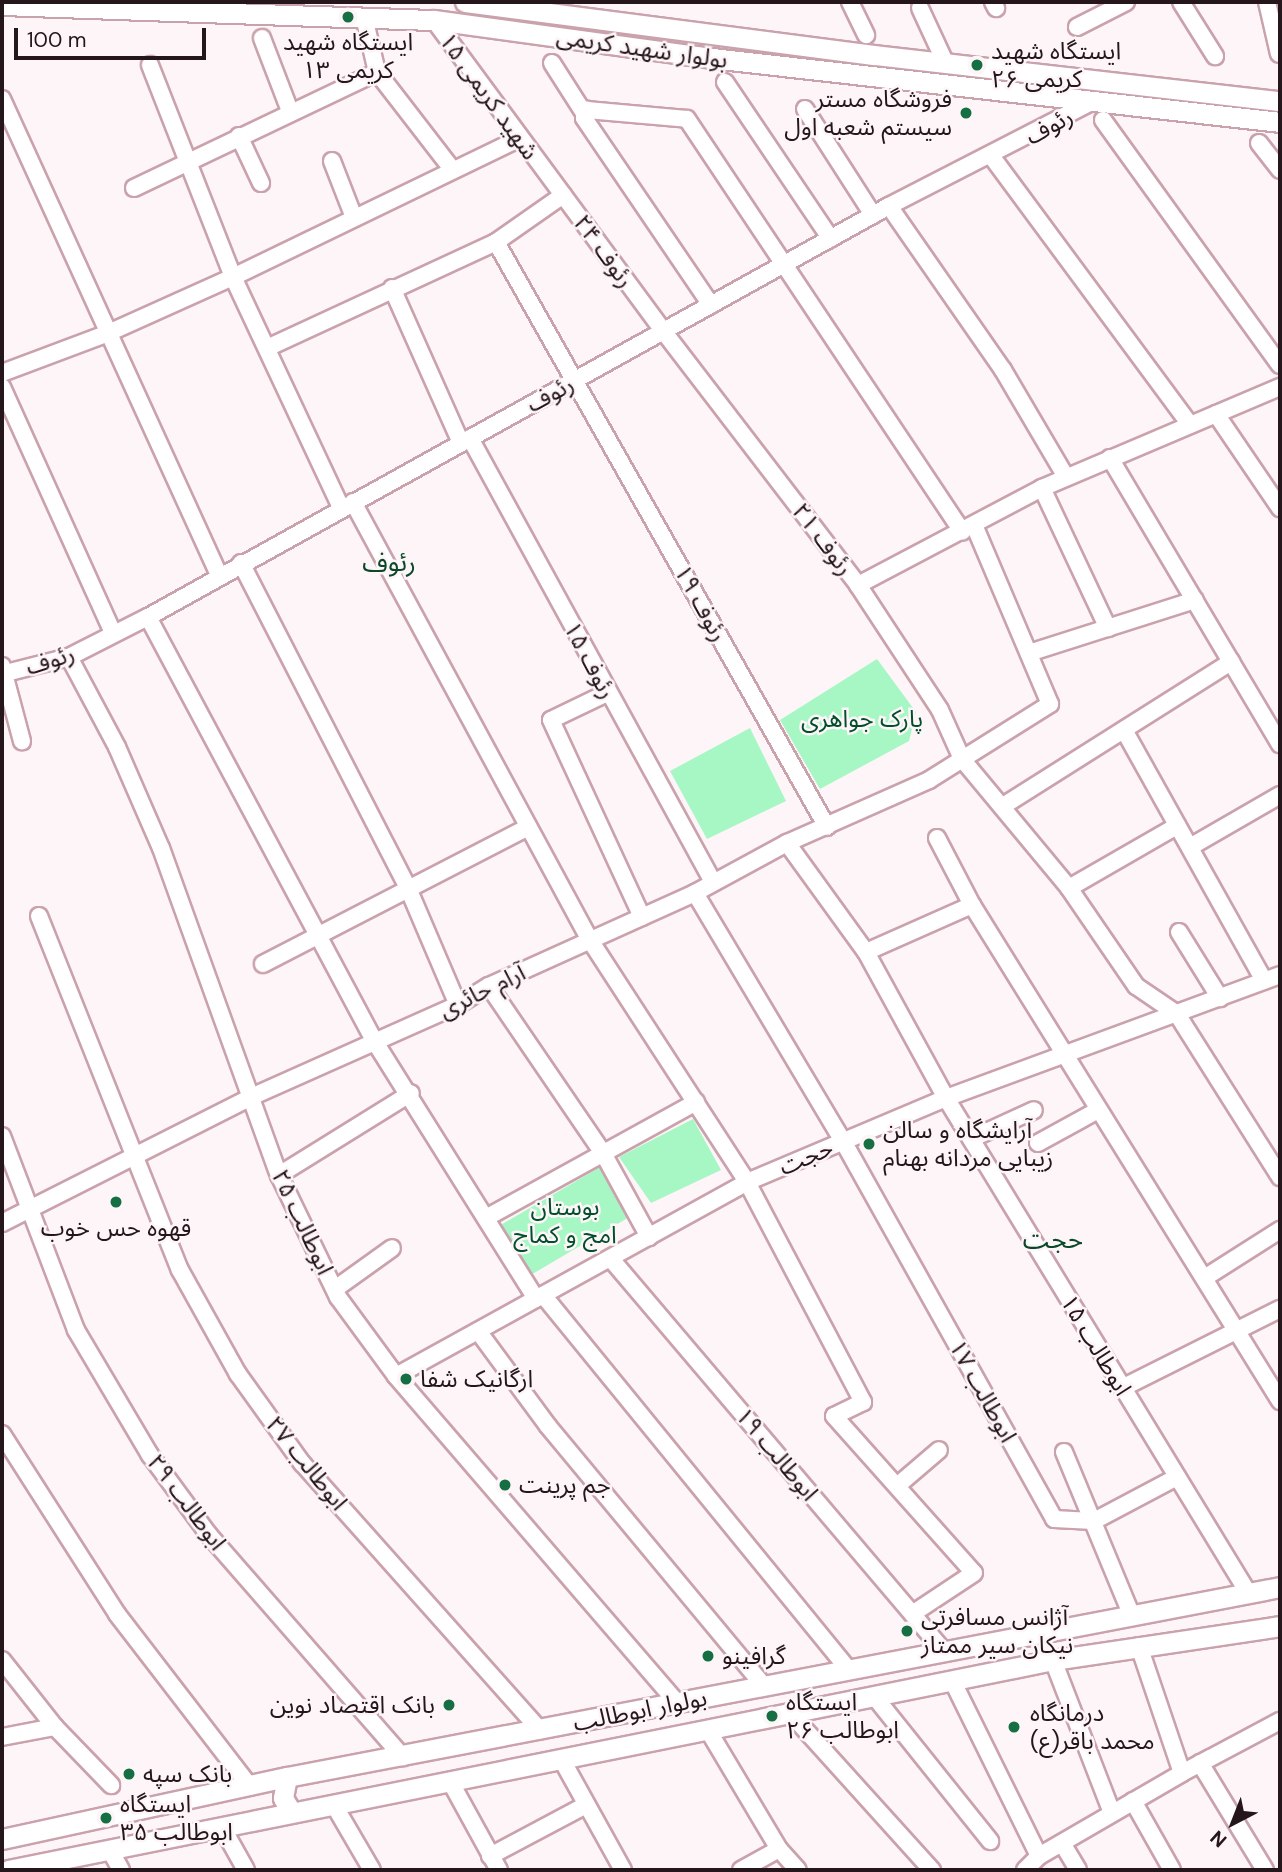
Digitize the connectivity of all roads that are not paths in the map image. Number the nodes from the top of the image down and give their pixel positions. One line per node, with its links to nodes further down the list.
1 (465, 2): 16 (main road, بولوار شهید کریمی)
2 (849, 2): 12 (street)
3 (1126, 2): 11 (street)
4 (1181, 2): 15 (street)
5 (1267, 2): 14 (street)
6 (79, 4): 7 (main road, بولوار شهید کریمی); 9 (main road, بولوار شهید کریمی)
7 (2, 5)
8 (920, 8): 16 (street)
9 (365, 18): 10 (main road, بولوار شهید کریمی); 19 (street)
10 (434, 20): 22 (main road, بولوار شهید کریمی); 31 (street, شهید کریمی ۱۵)
11 (1077, 27)
12 (866, 35)
13 (262, 38): 26 (street)
14 (1279, 54)
15 (1215, 57)
16 (945, 62): 24 (main road, بولوار شهید کریمی)
17 (552, 63): 27 (street)
18 (150, 65): 34 (street)
19 (377, 72): 26 (street); 36 (street)
20 (725, 82): 45 (street)
21 (2, 99): 52 (street)
22 (1093, 101): 24 (main road, بولوار شهید کریمی); 33 (street, رئوف)
23 (1280, 101): 24 (main road, بولوار شهید کریمی)
24 (1207, 104): 29 (main road, بولوار شهید کریمی)
25 (805, 109): 44 (street)
26 (290, 111): 30 (street)
27 (584, 113): 47 (street); 50 (street)
28 (1102, 120): 54 (street)
29 (1280, 122)
30 (239, 136): 34 (street); 39 (street)
31 (520, 138): 36 (street); 38 (street, شهید کریمی ۱۵)
32 (1259, 143): 37 (street)
33 (992, 157): 42 (street, رئوف); 60 (street)
34 (190, 161): 40 (street); 48 (street)
35 (332, 161): 43 (street)
36 (452, 169): 43 (street)
37 (1280, 170)
38 (544, 171): 41 (street, رئوف ۲۴)
39 (261, 183)
40 (134, 188)
41 (563, 195): 46 (street); 51 (street, رئوف ۲۴)
42 (889, 206): 44 (street, رئوف); 63 (street)
43 (353, 215): 48 (street)
44 (873, 215): 45 (street, رئوف)
45 (831, 239): 47 (street, رئوف)
46 (496, 243): 49 (street); 56 (street, رئوف ۱۹)
47 (783, 265): 50 (street, رئوف); 67 (street)
48 (233, 277): 52 (street); 53 (street)
49 (392, 288): 53 (street); 61 (street, رئوف ۱۵)
50 (711, 305): 51 (street, رئوف)
51 (663, 332): 56 (street, رئوف); 70 (street, رئوف ۲۱)
52 (106, 334): 55 (street); 69 (street)
53 (267, 348): 65 (street)
54 (1280, 365)
55 (2, 373)
56 (575, 381): 61 (street, رئوف); 88 (street, رئوف ۱۹)
57 (2, 387): 74 (street)
58 (1280, 387): 59 (street)
59 (1216, 414): 60 (street); 66 (street)
60 (1190, 425): 62 (street)
61 (465, 440): 65 (street, رئوف); 79 (street, رئوف ۱۵)
62 (1110, 458): 63 (street); 71 (street)
63 (1066, 477): 64 (street)
64 (1042, 488): 67 (street); 73 (street)
65 (347, 505): 68 (street, رئوف); 87 (street)
66 (1280, 508)
67 (968, 528): 70 (street); 75 (street)
68 (241, 563): 69 (street, رئوف); 93 (street)
69 (219, 575): 72 (street, رئوف)
70 (858, 585): 83 (street, رئوف ۲۱)
71 (1195, 600): 73 (street); 77 (street)
72 (148, 617): 74 (street, رئوف); 100 (street)
73 (1108, 628): 75 (street)
74 (113, 634): 76 (street, رئوف)
75 (1029, 653): 83 (street, آرام حائری)
76 (69, 657): 78 (street, رئوف); 113 (street, ابوطالب ۲۵)
77 (1231, 662): 80 (street); 82 (street)
78 (3, 671): 81 (street)
79 (607, 694): 92 (street, رئوف ۱۵); 98 (street)
80 (1124, 730): 85 (street); 86 (street)
81 (22, 741)
82 (1280, 744)
83 (962, 759): 85 (street, رئوف ۲۱); 88 (street, آرام حائری)
84 (1280, 795): 91 (street)
85 (1003, 806): 94 (street, رئوف ۲۱)
86 (1177, 826): 91 (street); 94 (street)
87 (528, 827): 93 (street); 101 (street)
88 (827, 827): 90 (street, آرام حائری)
89 (937, 838): 96 (street)
90 (787, 843): 92 (street, آرام حائری); 102 (street, ابوطالب ۱۵)
91 (1189, 847): 105 (street)
92 (712, 880): 95 (street, آرام حائری)
93 (408, 888): 100 (street); 108 (street)
94 (1069, 888): 109 (street, رئوف ۲۱)
95 (695, 893): 98 (street, آرام حائری); 120 (street)
96 (972, 905): 102 (street); 111 (street)
97 (38, 916): 123 (street, ابوطالب ۲۷)
98 (642, 916): 101 (street, آرام حائری)
99 (1180, 932): 107 (street)
100 (317, 936): 103 (street); 110 (street)
101 (590, 940): 106 (street, آرام حائری); 115 (street)
102 (866, 952): 114 (street, ابوطالب ۱۵)
103 (264, 964)
104 (1280, 975): 105 (street, حجت)
105 (1264, 981): 107 (street, حجت)
106 (489, 986): 108 (street, آرام حائری); 122 (street)
107 (1220, 998): 109 (street, حجت)
108 (458, 1005): 110 (street, آرام حائری)
109 (1177, 1014): 111 (street, حجت); 125 (street)
110 (375, 1042): 112 (street); 113 (street, آرام حائری)
111 (1064, 1055): 114 (street, حجت); 117 (street)
112 (411, 1093): 124 (street); 128 (street)
113 (251, 1097): 123 (street, آرام حائری); 124 (street, ابوطالب ۲۵)
114 (946, 1098): 119 (street, ابوطالب ۱۵); 120 (street, حجت)
115 (696, 1102): 122 (street); 126 (street)
116 (1034, 1110): 119 (street)
117 (1098, 1110): 121 (street); 134 (street)
118 (2, 1136): 127 (street, ابوطالب ۲۹)
119 (971, 1139): 141 (street, ابوطالب ۱۵)
120 (843, 1141): 126 (street, حجت); 148 (street, ابوطالب ۱۷)
121 (1038, 1143)
122 (603, 1153): 128 (street); 131 (street)
123 (136, 1156): 127 (street, آرام حائری); 168 (street, ابوطالب ۲۷)
124 (279, 1174): 135 (street, ابوطالب ۲۵)
125 (1280, 1177)
126 (747, 1182): 131 (street, حجت); 147 (street)
127 (32, 1208): 129 (street, آرام حائری); 171 (street, ابوطالب ۲۹)
128 (486, 1218): 136 (street)
129 (2, 1223)
130 (1280, 1230): 134 (street)
131 (649, 1237): 133 (street, حجت)
132 (392, 1248): 135 (street)
133 (611, 1259): 136 (street, حجت); 151 (street, ابوطالب ۱۹)
134 (1206, 1277): 139 (street)
135 (335, 1289): 140 (street, ابوطالب ۲۵)
136 (539, 1297): 138 (street, حجت); 160 (street)
137 (1280, 1310): 139 (street)
138 (478, 1331): 140 (street, حجت); 162 (street)
139 (1236, 1331): 141 (street); 142 (street)
140 (396, 1376): 164 (street, ابوطالب ۲۵)
141 (1122, 1388): 146 (street, ابوطالب ۱۵)
142 (1280, 1401)
143 (2, 1434): 178 (street)
144 (939, 1450): 147 (street)
145 (1064, 1452): 148 (street)
146 (1177, 1477): 148 (street); 150 (street, ابوطالب ۱۵)
147 (897, 1486): 151 (street)
148 (1094, 1521): 152 (street)
149 (1280, 1587): 150 (main road, بولوار ابوطالب)
150 (1247, 1591): 152 (main road, بولوار ابوطالب)
151 (912, 1614): 156 (street, ابوطالب ۱۹)
152 (1131, 1614): 154 (main road, بولوار ابوطالب)
153 (1280, 1626): 155 (main road, بولوار ابوطالب)
154 (1020, 1635): 156 (main road, بولوار ابوطالب); 159 (main road)
155 (1139, 1646): 158 (main road, بولوار ابوطالب); 174 (street)
156 (943, 1650): 160 (main road, بولوار ابوطالب)
157 (2, 1660): 167 (street)
158 (1053, 1660): 159 (main road, بولوار ابوطالب); 183 (street)
159 (1026, 1665): 161 (main road, بولوار ابوطالب)
160 (848, 1669): 162 (main road, بولوار ابوطالب)
161 (952, 1680): 163 (main road, بولوار ابوطالب); 190 (street)
162 (764, 1686): 164 (main road, بولوار ابوطالب)
163 (874, 1696): 165 (main road, بولوار ابوطالب); 186 (street)
164 (677, 1703): 168 (main road, بولوار ابوطالب)
165 (790, 1713): 169 (main road, بولوار ابوطالب); 199 (street)
166 (1280, 1721): 173 (street)
167 (55, 1727): 170 (street); 177 (street)
168 (540, 1730): 171 (main road, بولوار ابوطالب)
169 (708, 1730): 172 (main road, بولوار ابوطالب); 188 (street)
170 (2, 1737)
171 (403, 1757): 175 (main road, بولوار ابوطالب)
172 (562, 1760): 176 (main road, بولوار ابوطالب); 181 (street)
173 (1200, 1763): 174 (street); 203 (street)
174 (1182, 1773): 179 (street)
175 (287, 1777): 178 (main road, بولوار ابوطالب); 182 (main road)
176 (450, 1781): 180 (main road, بولوار ابوطالب); 191 (street)
177 (111, 1785)
178 (250, 1787): 185 (main road, بولوار ابوطالب)
179 (1133, 1801): 183 (street); 202 (street)
180 (334, 1805): 182 (main road, بولوار ابوطالب); 195 (street)
181 (586, 1805): 191 (street); 196 (street)
182 (292, 1813): 184 (main road, بولوار ابوطالب)
183 (1112, 1814): 187 (street)
184 (222, 1827): 189 (main road, بولوار ابوطالب); 194 (street)
185 (2, 1839)
186 (990, 1841)
187 (1062, 1843): 190 (street); 201 (street)
188 (779, 1849): 197 (street); 198 (street)
189 (110, 1850): 192 (main road, بولوار ابوطالب); 193 (street)
190 (1039, 1856): 200 (street)
191 (494, 1863)
192 (8, 1870)
193 (121, 1870)
194 (246, 1870)
195 (372, 1870)
196 (623, 1870)
197 (741, 1870)
198 (798, 1870)
199 (932, 1870)
200 (1025, 1870)
201 (1078, 1870)
202 (1172, 1870)
203 (1265, 1870)

